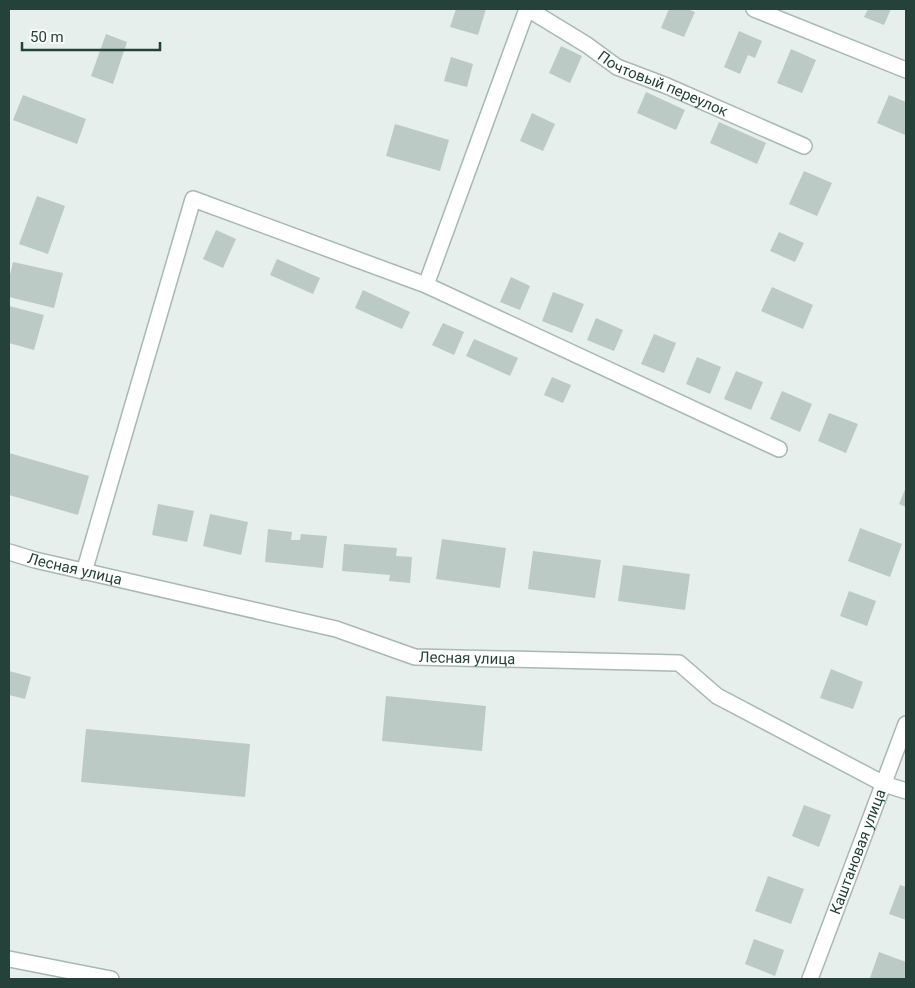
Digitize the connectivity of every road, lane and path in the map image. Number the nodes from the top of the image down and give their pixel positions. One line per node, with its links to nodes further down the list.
1 (527, 9): 4 (street, Почтовый переулок); 5 (street)
2 (754, 9): 3 (street)
3 (906, 70)
4 (804, 146)
5 (426, 285): 6 (street); 8 (street)
6 (779, 449)
7 (9, 552): 8 (street, Лесная улица)
8 (84, 572): 10 (street, Лесная улица)
9 (906, 724): 10 (street, Каштановая улица)
10 (884, 784): 11 (street, Лесная улица); 14 (street, Каштановая улица)
11 (906, 791)
12 (9, 959): 13 (street)
13 (112, 979)
14 (810, 979)

